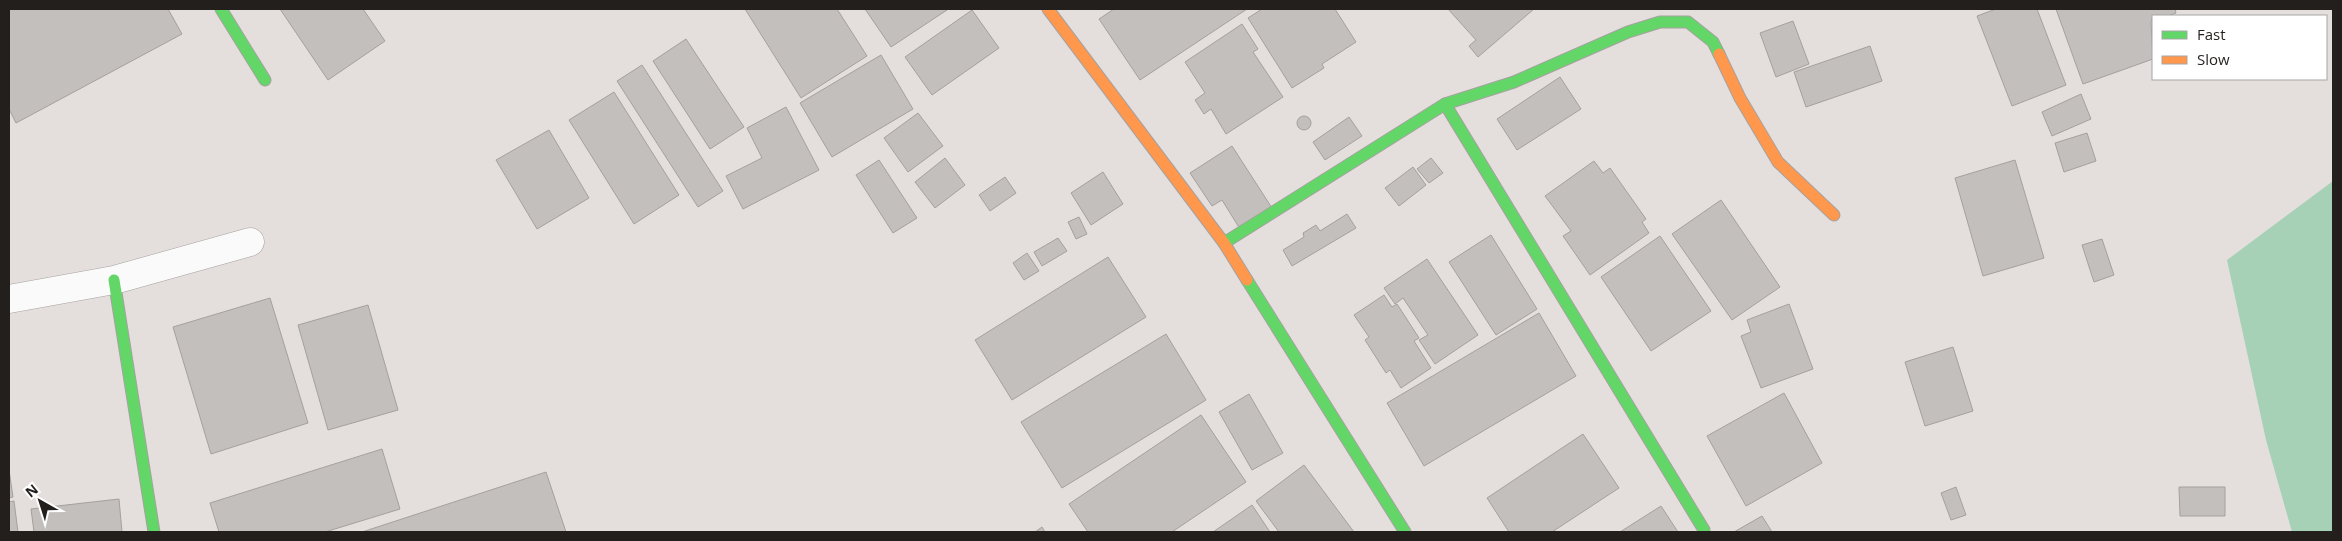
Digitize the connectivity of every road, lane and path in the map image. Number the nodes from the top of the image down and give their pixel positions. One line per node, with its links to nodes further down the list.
1 (222, 9): 4 (street)
2 (1048, 9): 8 (street)
3 (1691, 15): 5 (street); 6 (street)
4 (265, 80)
5 (1445, 104): 8 (street); 11 (street)
6 (1834, 215)
7 (250, 242): 9 (street)
8 (1224, 243): 13 (street)
9 (114, 280): 10 (street); 12 (street)
10 (9, 299)
11 (1704, 530)
12 (154, 532)
13 (1405, 532)

